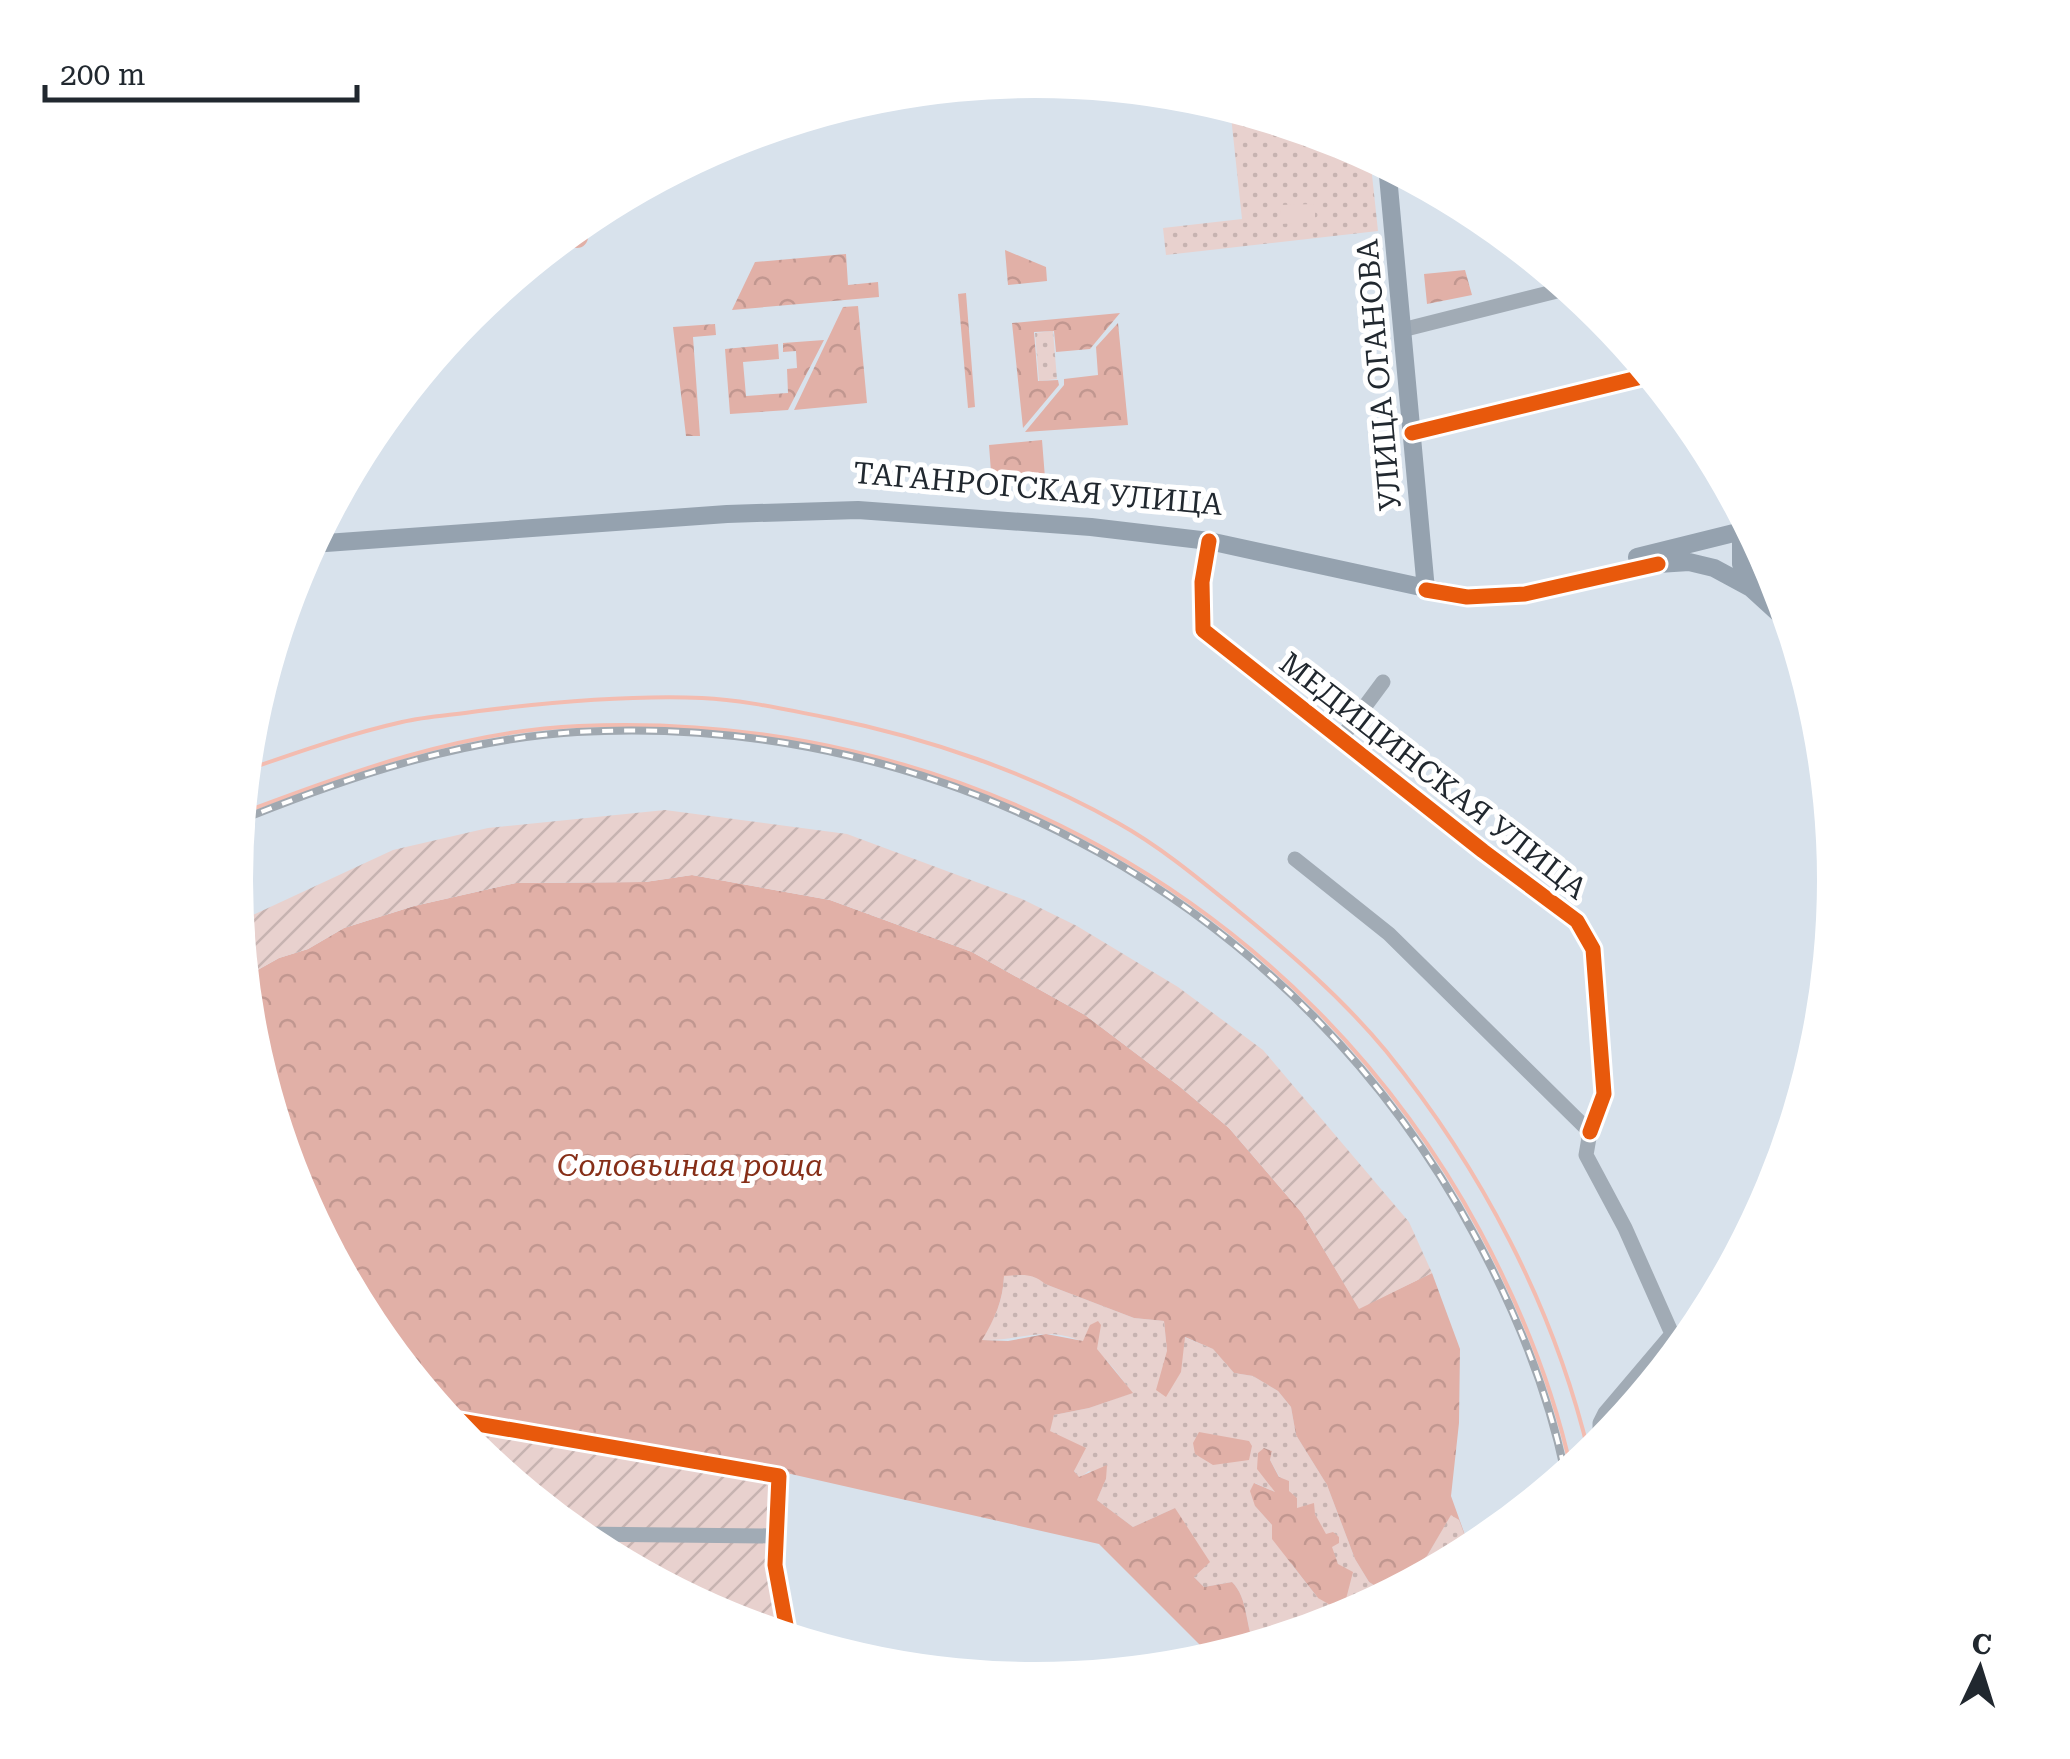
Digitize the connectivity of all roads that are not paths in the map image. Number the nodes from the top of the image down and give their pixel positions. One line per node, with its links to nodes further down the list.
1 (1388, 182): 3 (main road, УЛИЦА ОГАНОВА)
2 (1551, 292): 3 (street)
3 (1402, 330): 5 (main road, УЛИЦА ОГАНОВА)
4 (1635, 379): 5 (street)
5 (1412, 433): 12 (main road, УЛИЦА ОГАНОВА)
6 (692, 512): 7 (main road, ТАГАНРОГСКАЯ УЛИЦА); 9 (main road, ТАГАНРОГСКАЯ УЛИЦА); 10 (main road, ТАГАНРОГСКАЯ УЛИЦА)
7 (335, 532)
8 (1735, 532): 12 (main road, ТАГАНРОГСКАЯ УЛИЦА)
9 (1210, 536): 12 (main road, ТАГАНРОГСКАЯ УЛИЦА); 16 (street, МЕДИЦИНСКАЯ УЛИЦА)
10 (330, 542)
11 (1743, 549): 13 (main road, ТАГАНРОГСКАЯ УЛИЦА)
12 (1425, 584): 13 (main road, ТАГАНРОГСКАЯ УЛИЦА)
13 (1751, 588): 14 (main road, ТАГАНРОГСКАЯ УЛИЦА)
14 (1765, 601)
15 (1383, 682): 16 (street, МЕДИЦИНСКАЯ УЛИЦА)
16 (1340, 740): 18 (street, МЕДИЦИНСКАЯ УЛИЦА)
17 (1295, 859): 18 (street)
18 (1590, 1132): 19 (street)
19 (1672, 1333)
20 (1664, 1343): 21 (street)
21 (1603, 1416)
22 (474, 1423): 24 (street)
23 (608, 1534): 24 (street)
24 (776, 1536): 25 (street)
25 (781, 1619)

